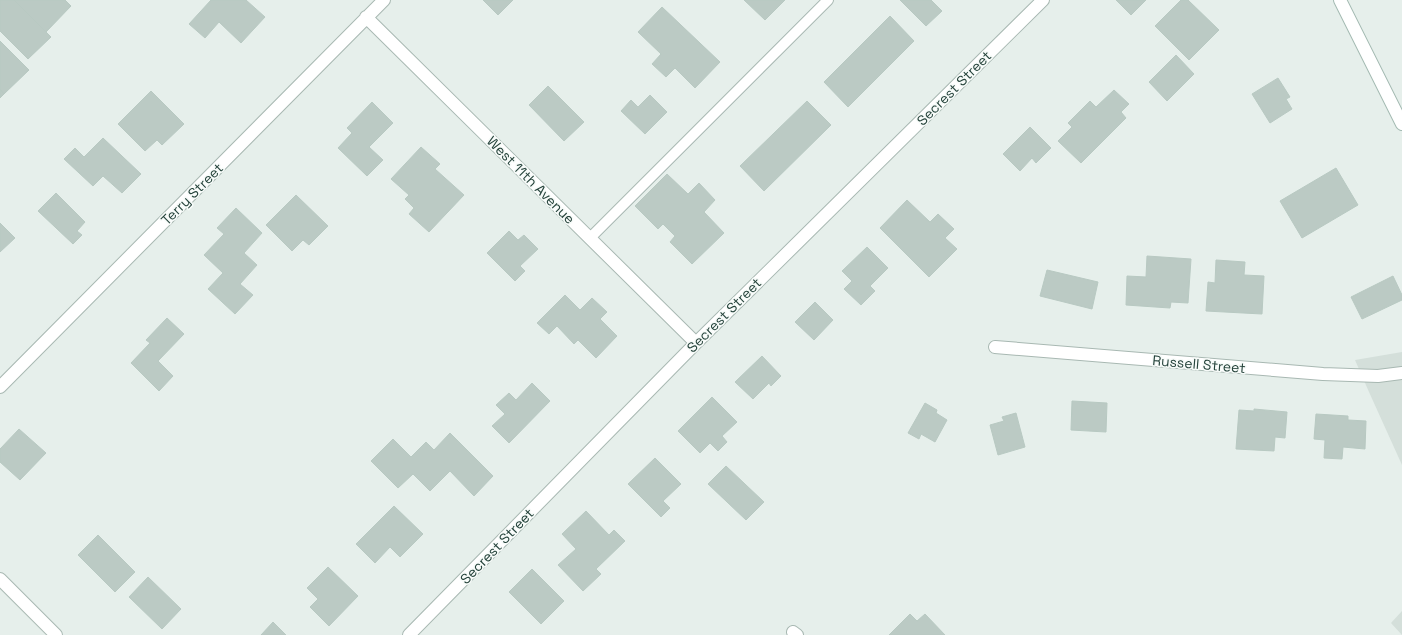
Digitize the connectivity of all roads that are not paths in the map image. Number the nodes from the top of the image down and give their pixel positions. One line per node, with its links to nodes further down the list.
1 (384, 0): 5 (street, Terry Street)
2 (828, 0): 7 (lane)
3 (1043, 0): 8 (street, Secrest Street)
4 (1340, 0): 6 (street)
5 (366, 17): 7 (street, West 11th Avenue); 11 (street, Terry Street)
6 (1402, 124)
7 (590, 238): 8 (street, West 11th Avenue)
8 (696, 343): 14 (street, Secrest Street)
9 (995, 347): 10 (street, Russell Street)
10 (1402, 373)
11 (0, 388)
12 (0, 579): 13 (street)
13 (56, 635)
14 (410, 635)

